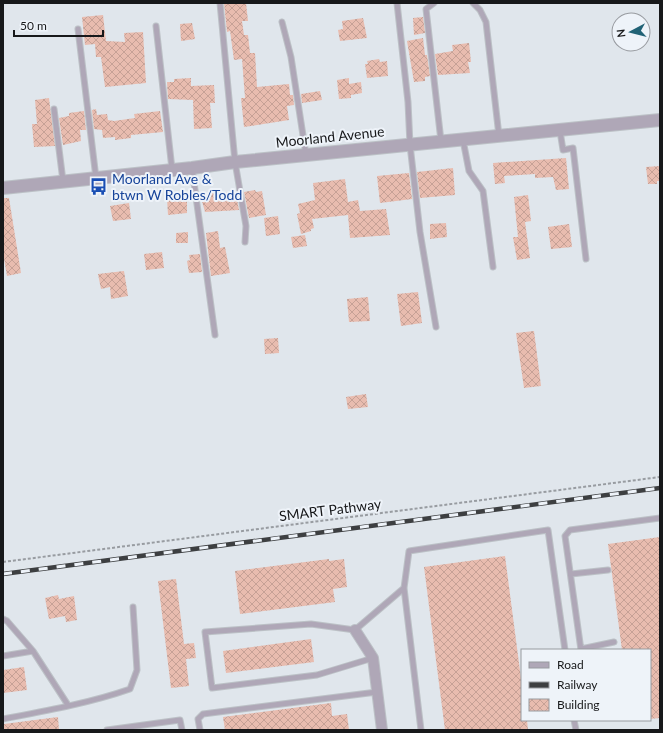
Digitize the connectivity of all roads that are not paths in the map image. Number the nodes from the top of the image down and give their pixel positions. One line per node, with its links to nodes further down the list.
1 (220, 3): 16 (lane)
2 (397, 3): 14 (lane)
3 (434, 3): 13 (lane)
4 (473, 3): 11 (lane)
5 (282, 22): 15 (lane)
6 (156, 26): 18 (lane)
7 (78, 29): 19 (lane)
8 (54, 109): 20 (lane)
9 (660, 120): 10 (street, Moorland Avenue)
10 (560, 130): 11 (street, Moorland Avenue); 23 (lane)
11 (498, 136): 12 (street, Moorland Avenue)
12 (462, 139): 13 (street, Moorland Avenue); 24 (lane)
13 (441, 142): 14 (street, Moorland Avenue)
14 (410, 144): 15 (street, Moorland Avenue); 25 (lane)
15 (306, 155): 16 (street, Moorland Avenue)
16 (235, 162): 17 (street, Moorland Avenue); 22 (lane)
17 (192, 168): 18 (street, Moorland Avenue); 26 (lane)
18 (172, 169): 19 (street, Moorland Avenue)
19 (96, 178): 20 (street, Moorland Avenue)
20 (63, 181): 21 (street, Moorland Avenue)
21 (3, 188)
22 (245, 242)
23 (586, 259)
24 (493, 267)
25 (436, 327)
26 (214, 335)
27 (660, 518): 29 (lane)
28 (608, 570): 29 (lane)
29 (571, 574): 36 (lane)
30 (404, 588): 33 (lane); 35 (lane); 47 (lane)
31 (133, 607): 41 (lane)
32 (3, 619): 37 (lane)
33 (356, 630): 39 (street); 39 (lane)
34 (614, 642): 36 (lane)
35 (565, 649)
36 (581, 649)
37 (33, 652): 38 (lane); 41 (lane)
38 (3, 656)
39 (373, 658): 40 (street)
40 (377, 692): 45 (lane); 46 (street)
41 (68, 705): 42 (lane)
42 (3, 719)
43 (108, 730): 44 (lane)
44 (182, 730)
45 (200, 730)
46 (382, 730)
47 (421, 730)

